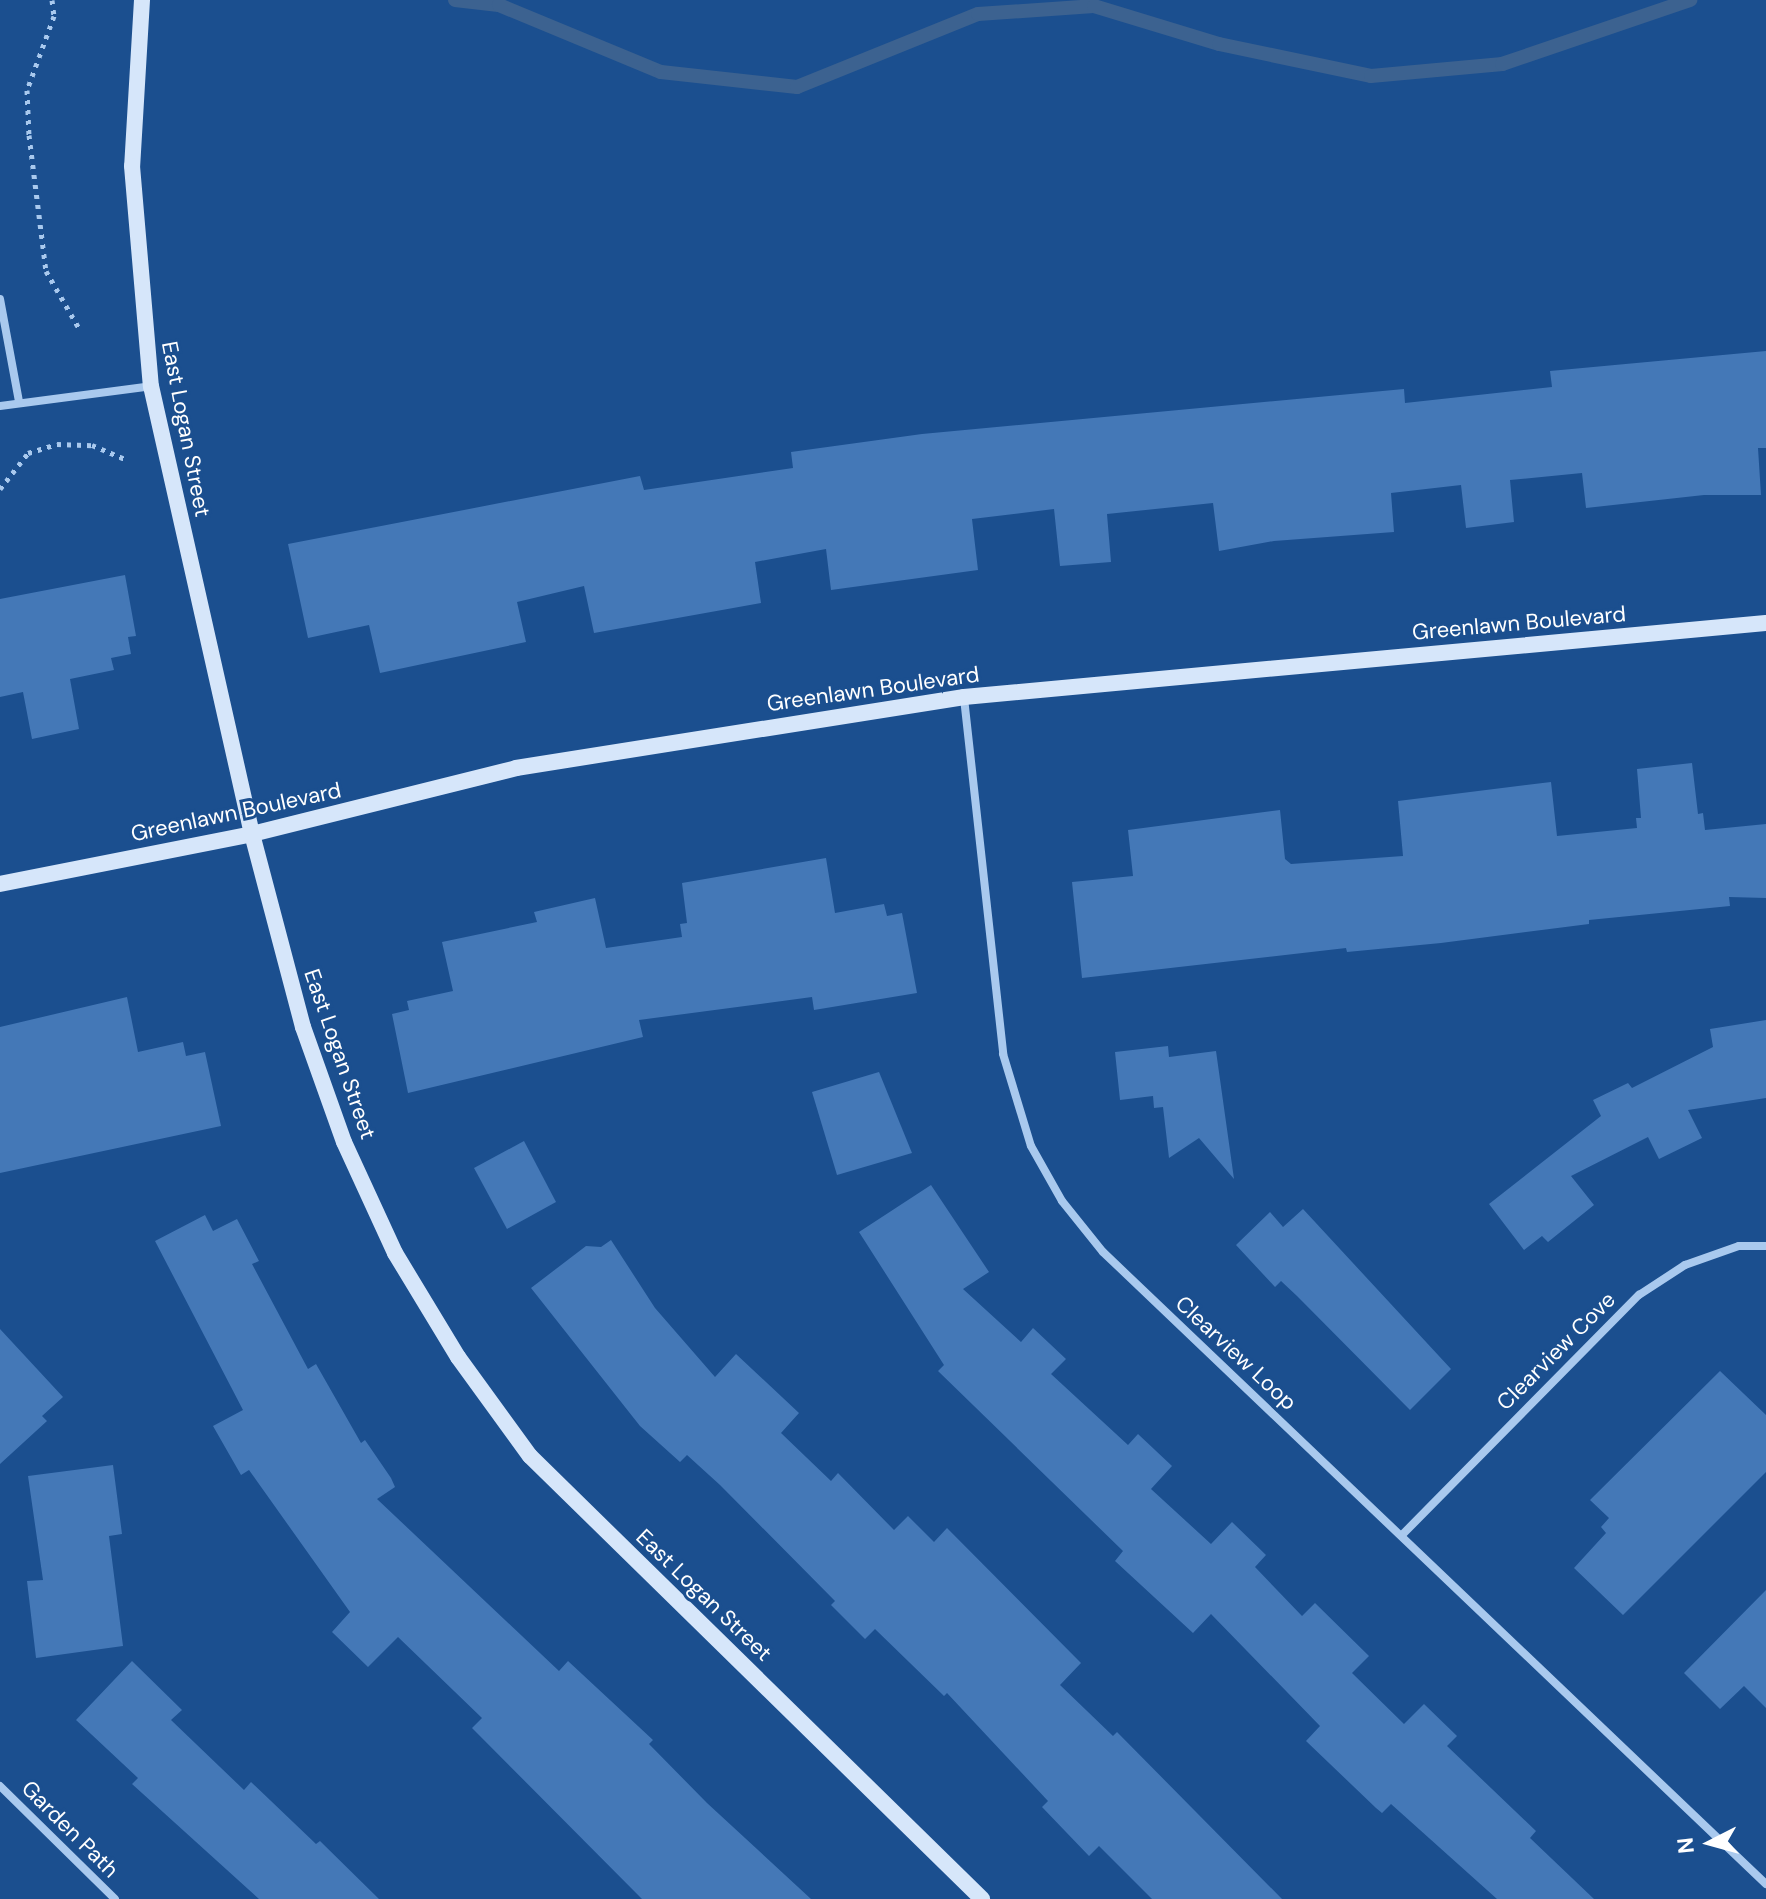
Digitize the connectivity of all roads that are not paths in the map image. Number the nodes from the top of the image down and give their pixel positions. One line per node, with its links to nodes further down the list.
1 (142, 0): 3 (street, East Logan Street)
2 (0, 299): 4 (street)
3 (151, 386): 4 (street); 8 (street, East Logan Street)
4 (19, 402): 5 (street)
5 (0, 406)
6 (1766, 623): 7 (street, Greenlawn Boulevard)
7 (964, 697): 8 (street, Greenlawn Boulevard); 11 (street, Clearview Loop)
8 (252, 834): 9 (street, Greenlawn Boulevard); 15 (street, East Logan Street)
9 (0, 884)
10 (1766, 1246): 11 (street, Clearview Cove)
11 (1403, 1534): 13 (street, Clearview Loop)
12 (0, 1786): 14 (street, Garden Path)
13 (1766, 1884)
14 (115, 1899)
15 (982, 1899)

